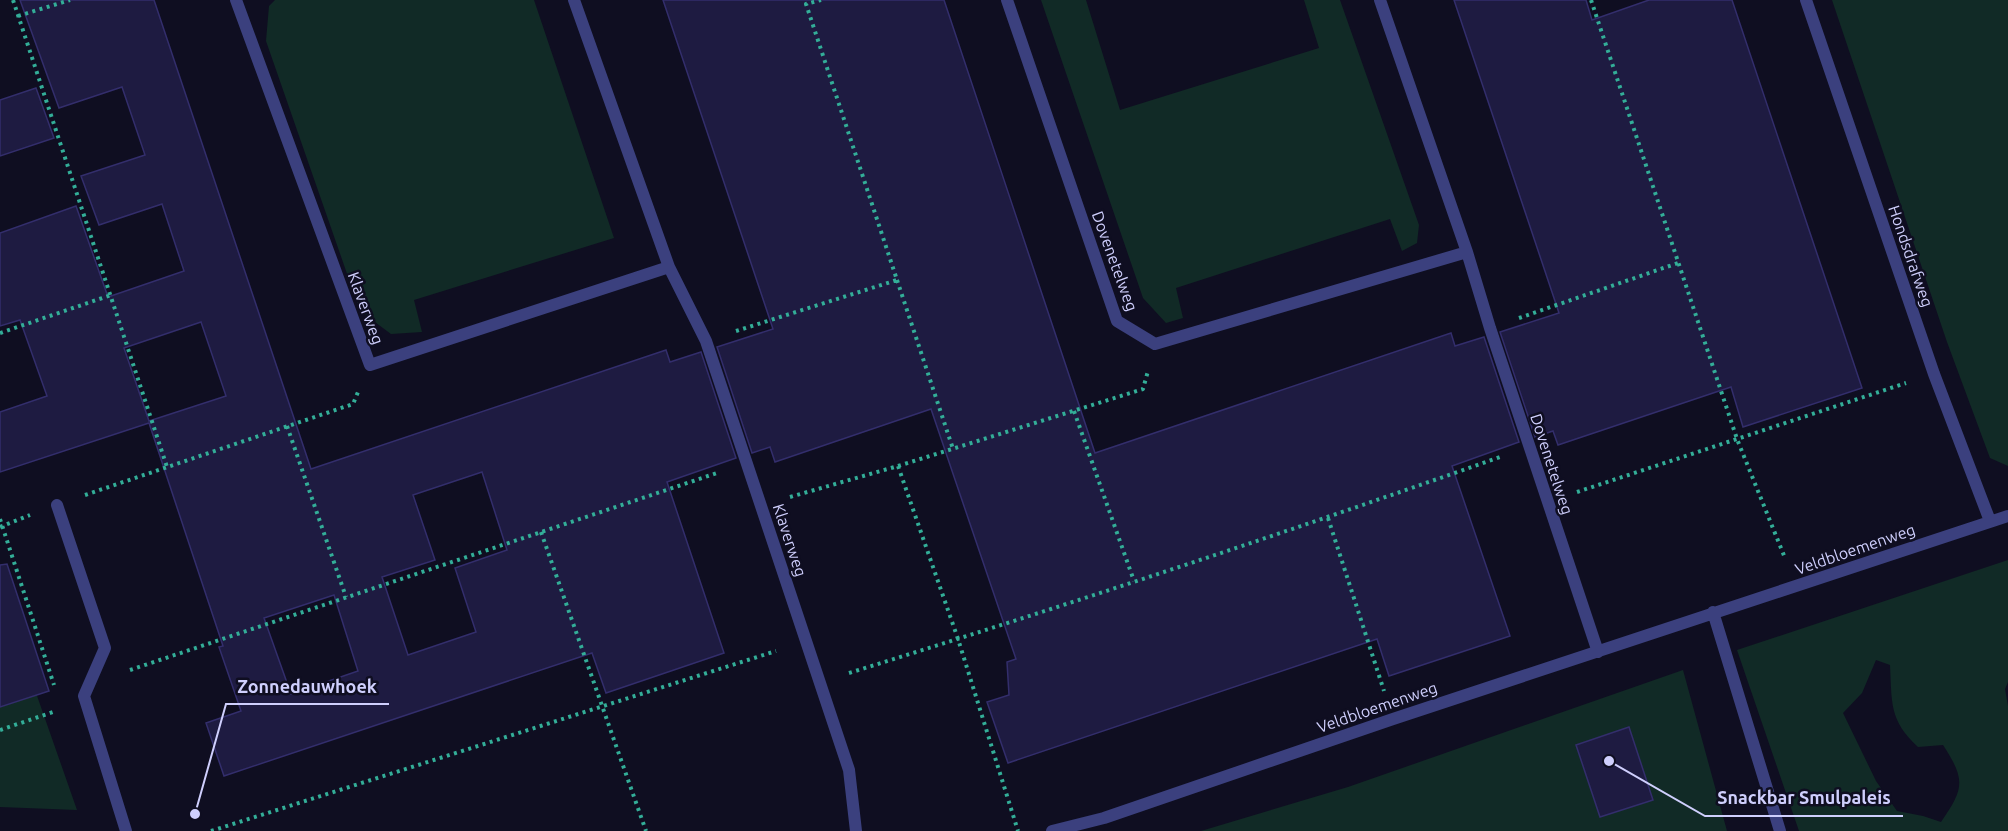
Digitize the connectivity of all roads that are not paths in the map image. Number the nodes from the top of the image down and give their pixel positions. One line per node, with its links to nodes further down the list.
1 (236, 0): 7 (street, Klaverweg)
2 (574, 0): 7 (street, Klaverweg)
3 (1007, 0): 6 (street, Dovenetelweg)
4 (1380, 0): 6 (street, Dovenetelweg)
5 (1806, 0): 10 (street, Hondsdrafweg)
6 (1467, 252): 12 (street, Dovenetelweg)
7 (669, 267): 14 (street, Klaverweg)
8 (57, 505): 13 (street)
9 (2008, 516): 10 (street, Veldbloemenweg)
10 (1990, 521): 11 (street, Veldbloemenweg)
11 (1713, 612): 12 (street, Veldbloemenweg); 16 (street)
12 (1598, 652): 15 (street, Veldbloemenweg)
13 (126, 831)
14 (856, 831)
15 (1052, 831)
16 (1780, 831)

